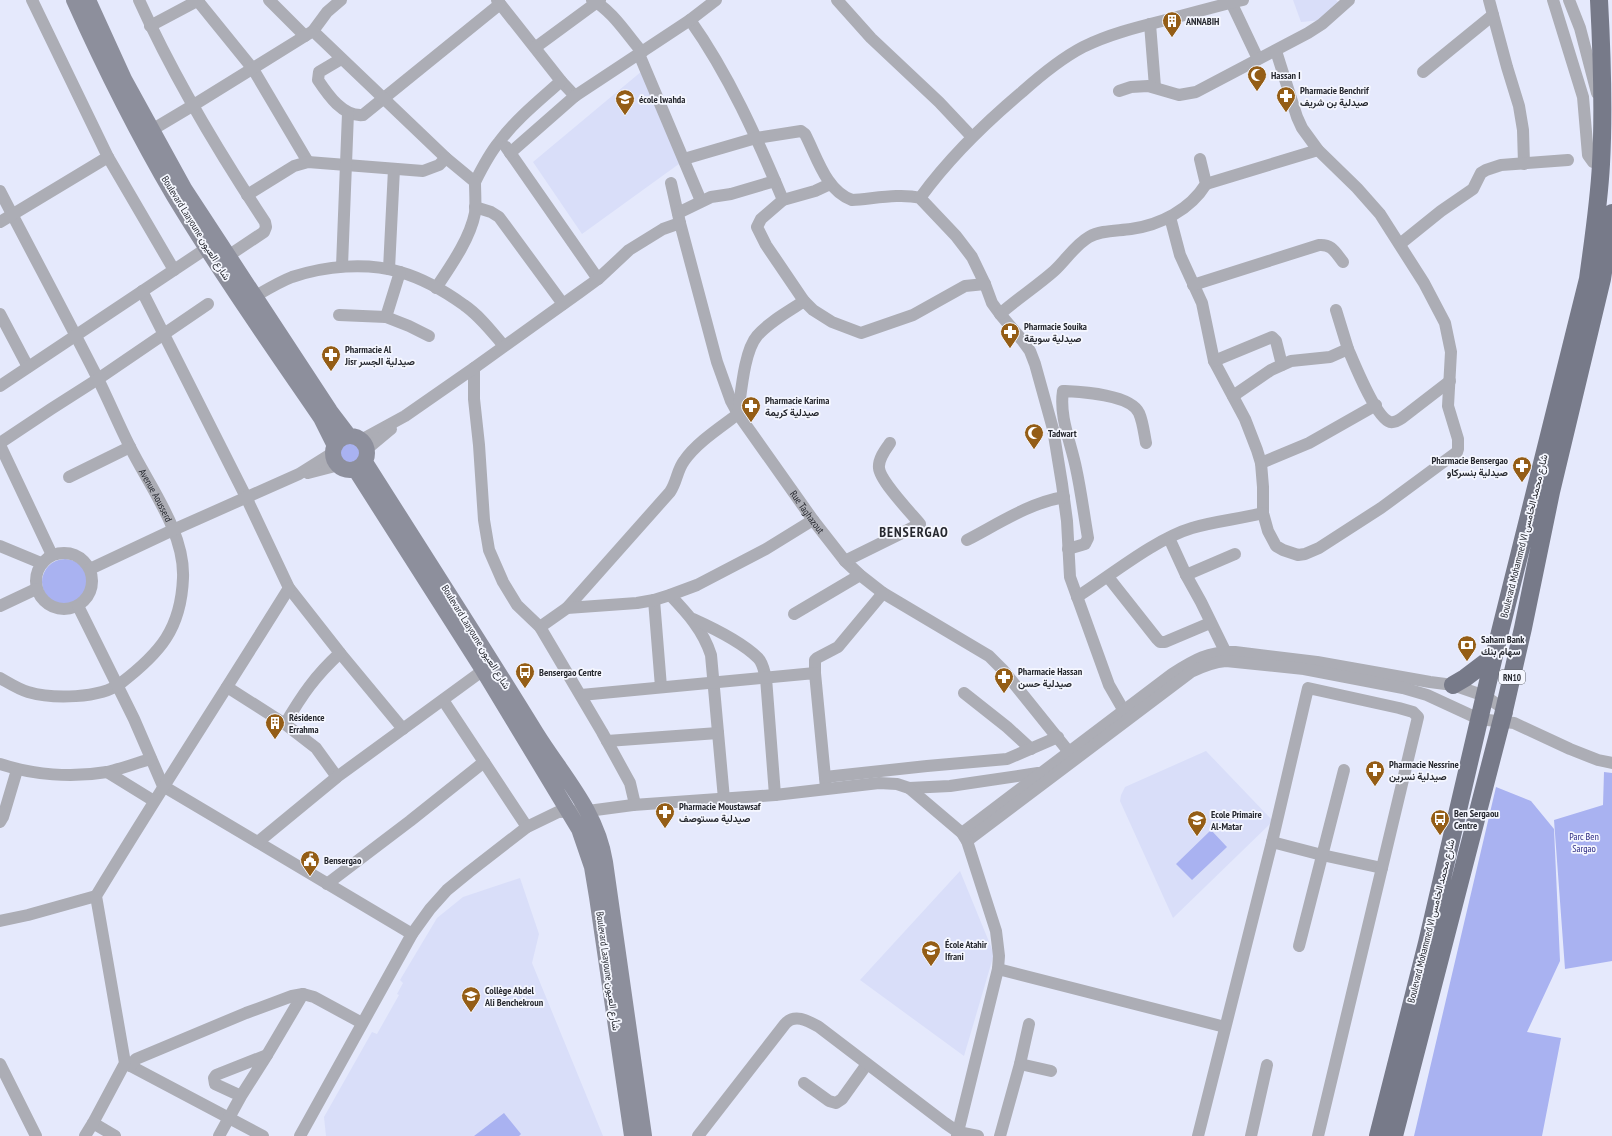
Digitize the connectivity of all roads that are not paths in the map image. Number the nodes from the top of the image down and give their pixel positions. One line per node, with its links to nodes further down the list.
1 (32, 0): 44 (street)
2 (74, 0): 38 (street, Boulevard Laayoune شارع العيون)
3 (88, 0): 38 (street, Boulevard Laayoune شارع العيون)
4 (139, 0): 21 (street)
5 (198, 0): 21 (street); 28 (street)
6 (269, 0): 22 (street)
7 (340, 0): 22 (street)
8 (716, 0): 19 (street)
9 (837, 0): 39 (street)
10 (1349, 0): 24 (street)
11 (1489, 0): 18 (street)
12 (1553, 0): 51 (street)
13 (1569, 0): 37 (street)
14 (1598, 0): 37 (main road, Boulevard Mohammed VI شارع محمد الخامس / RN10)
15 (596, 1): 23 (street); 25 (street)
16 (1235, 1): 20 (street); 27 (street)
17 (499, 2): 23 (street); 34 (street)
18 (1494, 16): 29 (street); 50 (street)
19 (690, 20): 25 (street); 40 (street)
20 (1150, 24): 31 (street); 39 (street)
21 (150, 26): 35 (street)
22 (309, 33): 26 (street); 28 (street)
23 (536, 47): 30 (street)
24 (1276, 51): 27 (street); 42 (street)
25 (640, 53): 33 (street); 47 (street)
26 (341, 59): 34 (street); 36 (street)
27 (1258, 59): 31 (street)
28 (253, 69): 35 (street); 49 (street)
29 (1423, 72)
30 (561, 81): 33 (street); 41 (street)
31 (1155, 87): 32 (street)
32 (1119, 91)
33 (575, 96): 43 (street)
34 (385, 98): 36 (street); 45 (street)
35 (192, 106): 38 (street); 60 (street)
36 (348, 113): 52 (street)
37 (1602, 114): 51 (main road, Boulevard Mohammed VI شارع محمد الخامس / RN10)
38 (146, 133): 71 (street, Boulevard Laayoune شارع العيون); 72 (street, Boulevard Laayoune شارع العيون)
39 (972, 137): 61 (street)
40 (756, 138): 47 (street); 54 (street); 57 (street)
41 (500, 140): 43 (street); 55 (street)
42 (1318, 150): 58 (street); 70 (street)
43 (510, 153): 77 (street)
44 (108, 157): 66 (street); 75 (street)
45 (446, 158): 53 (street); 55 (street)
46 (1200, 158): 58 (street)
47 (684, 159): 63 (street)
48 (1568, 160): 50 (street)
49 (308, 162): 52 (street); 60 (street)
50 (1524, 164): 70 (street)
51 (1602, 164): 148 (main road, Boulevard Mohammed VI شارع محمد الخامس / RN10)
52 (346, 165): 53 (street); 74 (street)
53 (394, 169): 76 (street)
54 (775, 181): 62 (street); 63 (street)
55 (475, 182): 64 (street)
56 (671, 183): 68 (street, Rue Taghazout)
57 (830, 184): 61 (street); 62 (street)
58 (1206, 184): 67 (street)
59 (0, 191): 66 (street, Avenue Aousserd)
60 (247, 195): 72 (street)
61 (920, 198): 78 (street)
62 (783, 200): 83 (street)
63 (701, 201): 68 (street)
64 (475, 207): 80 (street); 85 (street)
65 (1612, 213): 165 (main road, Boulevard Mohammed VI شارع محمد الخامس / RN10)
66 (12, 215): 69 (street); 92 (street, Avenue Aousserd)
67 (1170, 217): 79 (street); 88 (street)
68 (679, 218): 77 (street); 107 (street, Rue Taghazout)
69 (0, 222)
70 (1400, 244): 101 (street)
71 (207, 248): 75 (street); 113 (street, Boulevard Laayoune شارع العيون)
72 (228, 256): 82 (street, Boulevard Laayoune شارع العيون)
73 (1343, 262): 79 (street)
74 (342, 266): 76 (street); 82 (street)
75 (174, 270): 81 (street)
76 (394, 271): 80 (street); 90 (street)
77 (598, 279): 85 (street)
78 (985, 284): 83 (street); 88 (street)
79 (1193, 285): 96 (street)
80 (436, 288): 94 (street)
81 (142, 291): 91 (street); 92 (street)
82 (254, 297): 112 (street, Boulevard Laayoune شارع العيون)
83 (804, 301): 107 (street)
84 (208, 304): 91 (street)
85 (563, 304): 94 (street)
86 (1336, 310): 95 (street)
87 (0, 314): 98 (street)
88 (1000, 314): 104 (street)
89 (339, 315): 90 (street)
90 (386, 317): 93 (street)
91 (164, 334): 100 (street); 116 (street)
92 (76, 335): 98 (street); 100 (street, Avenue Aousserd)
93 (429, 336)
94 (504, 346): 99 (street)
95 (1348, 349): 97 (street); 106 (street)
96 (1214, 361): 97 (street); 105 (street)
97 (1282, 365): 105 (street)
98 (28, 367): 102 (street)
99 (474, 368): 112 (street); 145 (street)
100 (98, 379): 110 (street); 111 (street, Avenue Aousserd)
101 (1450, 380): 106 (street); 118 (street)
102 (0, 386)
103 (1063, 391): 104 (street); 109 (street); 124 (street)
104 (1044, 393): 117 (street)
105 (1233, 396): 114 (street)
106 (1376, 406): 114 (street)
107 (738, 414): 119 (street, Rue Taghazout); 141 (street)
108 (890, 443): 127 (street)
109 (1146, 443)
110 (0, 444): 126 (street)
111 (130, 447): 115 (street); 120 (street, Avenue Aousserd)
112 (359, 451): 113 (street); 113 (street); 149 (street, Boulevard Laayoune شارع العيون)
113 (336, 455): 116 (street)
114 (1261, 463): 118 (street)
115 (69, 477)
116 (246, 497): 120 (street); 133 (street)
117 (1064, 497): 122 (street); 124 (street)
118 (1263, 513): 121 (street)
119 (813, 520): 127 (street, Rue Taghazout); 136 (street)
120 (173, 530): 129 (street); 156 (street, Avenue Aousserd)
121 (1169, 538): 131 (street); 132 (street)
122 (966, 540)
123 (0, 546): 128 (street)
124 (1068, 549): 137 (street)
125 (1236, 554): 131 (street)
126 (52, 555): 128 (street); 129 (street)
127 (845, 562): 130 (street, Rue Taghazout)
128 (42, 563): 134 (street)
129 (90, 569): 140 (street)
130 (860, 575): 135 (street, Rue Taghazout); 142 (street)
131 (1186, 575): 144 (street)
132 (1108, 576): 137 (street); 144 (street)
133 (289, 588): 147 (street); 157 (street)
134 (36, 589): 139 (street); 140 (street)
135 (883, 593): 151 (street); 170 (street, Rue Taghazout)
136 (670, 595): 138 (street); 143 (street)
137 (1077, 597): 164 (street)
138 (654, 600): 141 (street); 158 (street)
139 (0, 606)
140 (78, 606): 156 (street)
141 (567, 608): 145 (street)
142 (794, 614)
143 (693, 619): 153 (street); 154 (street)
144 (1210, 623): 146 (street)
145 (540, 628): 161 (street)
146 (1225, 651): 155 (street); 164 (street)
147 (340, 653): 167 (street); 168 (street)
148 (1494, 656): 155 (main road); 162 (main road, Boulevard Mohammed VI شارع محمد الخامس / RN10)
149 (488, 667): 163 (street); 190 (street, Boulevard Laayoune شارع العيون); 191 (street, Boulevard Laayoune شارع العيون)
150 (1312, 670): 159 (street); 166 (street); 194 (street)
151 (815, 673): 153 (street); 183 (street)
152 (0, 678): 156 (street, Avenue Aousserd)
153 (766, 678): 154 (street); 186 (street)
154 (714, 682): 158 (street); 169 (street)
155 (1453, 684): 162 (street)
156 (118, 686): 174 (street)
157 (227, 687): 167 (street); 184 (street)
158 (661, 688): 161 (street)
159 (1308, 688): 196 (street); 198 (street)
160 (964, 693): 172 (street)
161 (581, 695): 171 (street)
162 (1485, 696): 165 (street); 166 (main road, Boulevard Mohammed VI شارع محمد الخامس / RN10)
163 (443, 700): 168 (street); 175 (street)
164 (1124, 711): 173 (street)
165 (1506, 718): 166 (street); 177 (street); 236 (main road, Boulevard Mohammed VI شارع محمد الخامس / RN10)
166 (1480, 719): 235 (main road, Boulevard Mohammed VI شارع محمد الخامس / RN10)
167 (285, 724): 182 (street)
168 (403, 729): 182 (street)
169 (718, 733): 171 (street); 187 (street)
170 (1058, 737): 172 (street); 173 (street, Rue Taghazout)
171 (607, 741): 189 (street)
172 (1031, 749): 183 (street)
173 (1069, 752): 181 (street)
174 (151, 759): 180 (street); 184 (street)
175 (484, 762): 193 (street); 199 (street)
176 (0, 764): 178 (street)
177 (1612, 764)
178 (17, 770): 180 (street); 192 (street)
179 (1344, 770): 197 (street)
180 (107, 772): 188 (street)
181 (1042, 773): 185 (street); 194 (street)
182 (337, 777): 195 (street)
183 (825, 783): 185 (street); 186 (street)
184 (163, 786): 188 (street); 195 (street)
185 (909, 788): 194 (street)
186 (775, 795): 187 (street)
187 (724, 799): 189 (street)
188 (154, 801): 200 (street)
189 (633, 805): 191 (street)
190 (568, 811): 191 (street); 193 (street); 227 (street, Boulevard Laayoune شأرع العيون)
191 (588, 811): 228 (street, Boulevard Laayoune شأرع العيون)
192 (0, 822)
193 (527, 827): 202 (street)
194 (965, 837): 204 (street)
195 (258, 842): 199 (street)
196 (1272, 842): 197 (street); 208 (street)
197 (1322, 855): 198 (street); 203 (street)
198 (1382, 868): 234 (street)
199 (327, 884): 202 (street)
200 (96, 896): 201 (street); 213 (street)
201 (0, 919)
202 (412, 934): 206 (street)
203 (1299, 946)
204 (998, 969): 208 (street); 220 (street)
205 (303, 994): 206 (street); 209 (street); 213 (street)
206 (362, 1023): 226 (street)
207 (1029, 1024): 212 (street)
208 (1225, 1027): 232 (street)
209 (267, 1055): 217 (street); 217 (street)
210 (0, 1064): 221 (street)
211 (867, 1064): 216 (street); 220 (street); 229 (street)
212 (1020, 1064): 215 (street); 231 (street)
213 (127, 1065): 218 (street); 219 (street)
214 (1267, 1065): 233 (street)
215 (1051, 1071)
216 (804, 1083)
217 (241, 1096): 218 (street)
218 (229, 1118): 224 (street); 225 (street)
219 (93, 1123): 222 (street); 223 (street)
220 (958, 1134): 230 (street)
221 (36, 1136)
222 (85, 1136)
223 (115, 1136)
224 (219, 1136)
225 (263, 1136)
226 (300, 1136)
227 (632, 1136)
228 (644, 1136)
229 (698, 1136)
230 (978, 1136)
231 (1000, 1136)
232 (1198, 1136)
233 (1251, 1136)
234 (1318, 1136)
235 (1378, 1136)
236 (1394, 1136)

